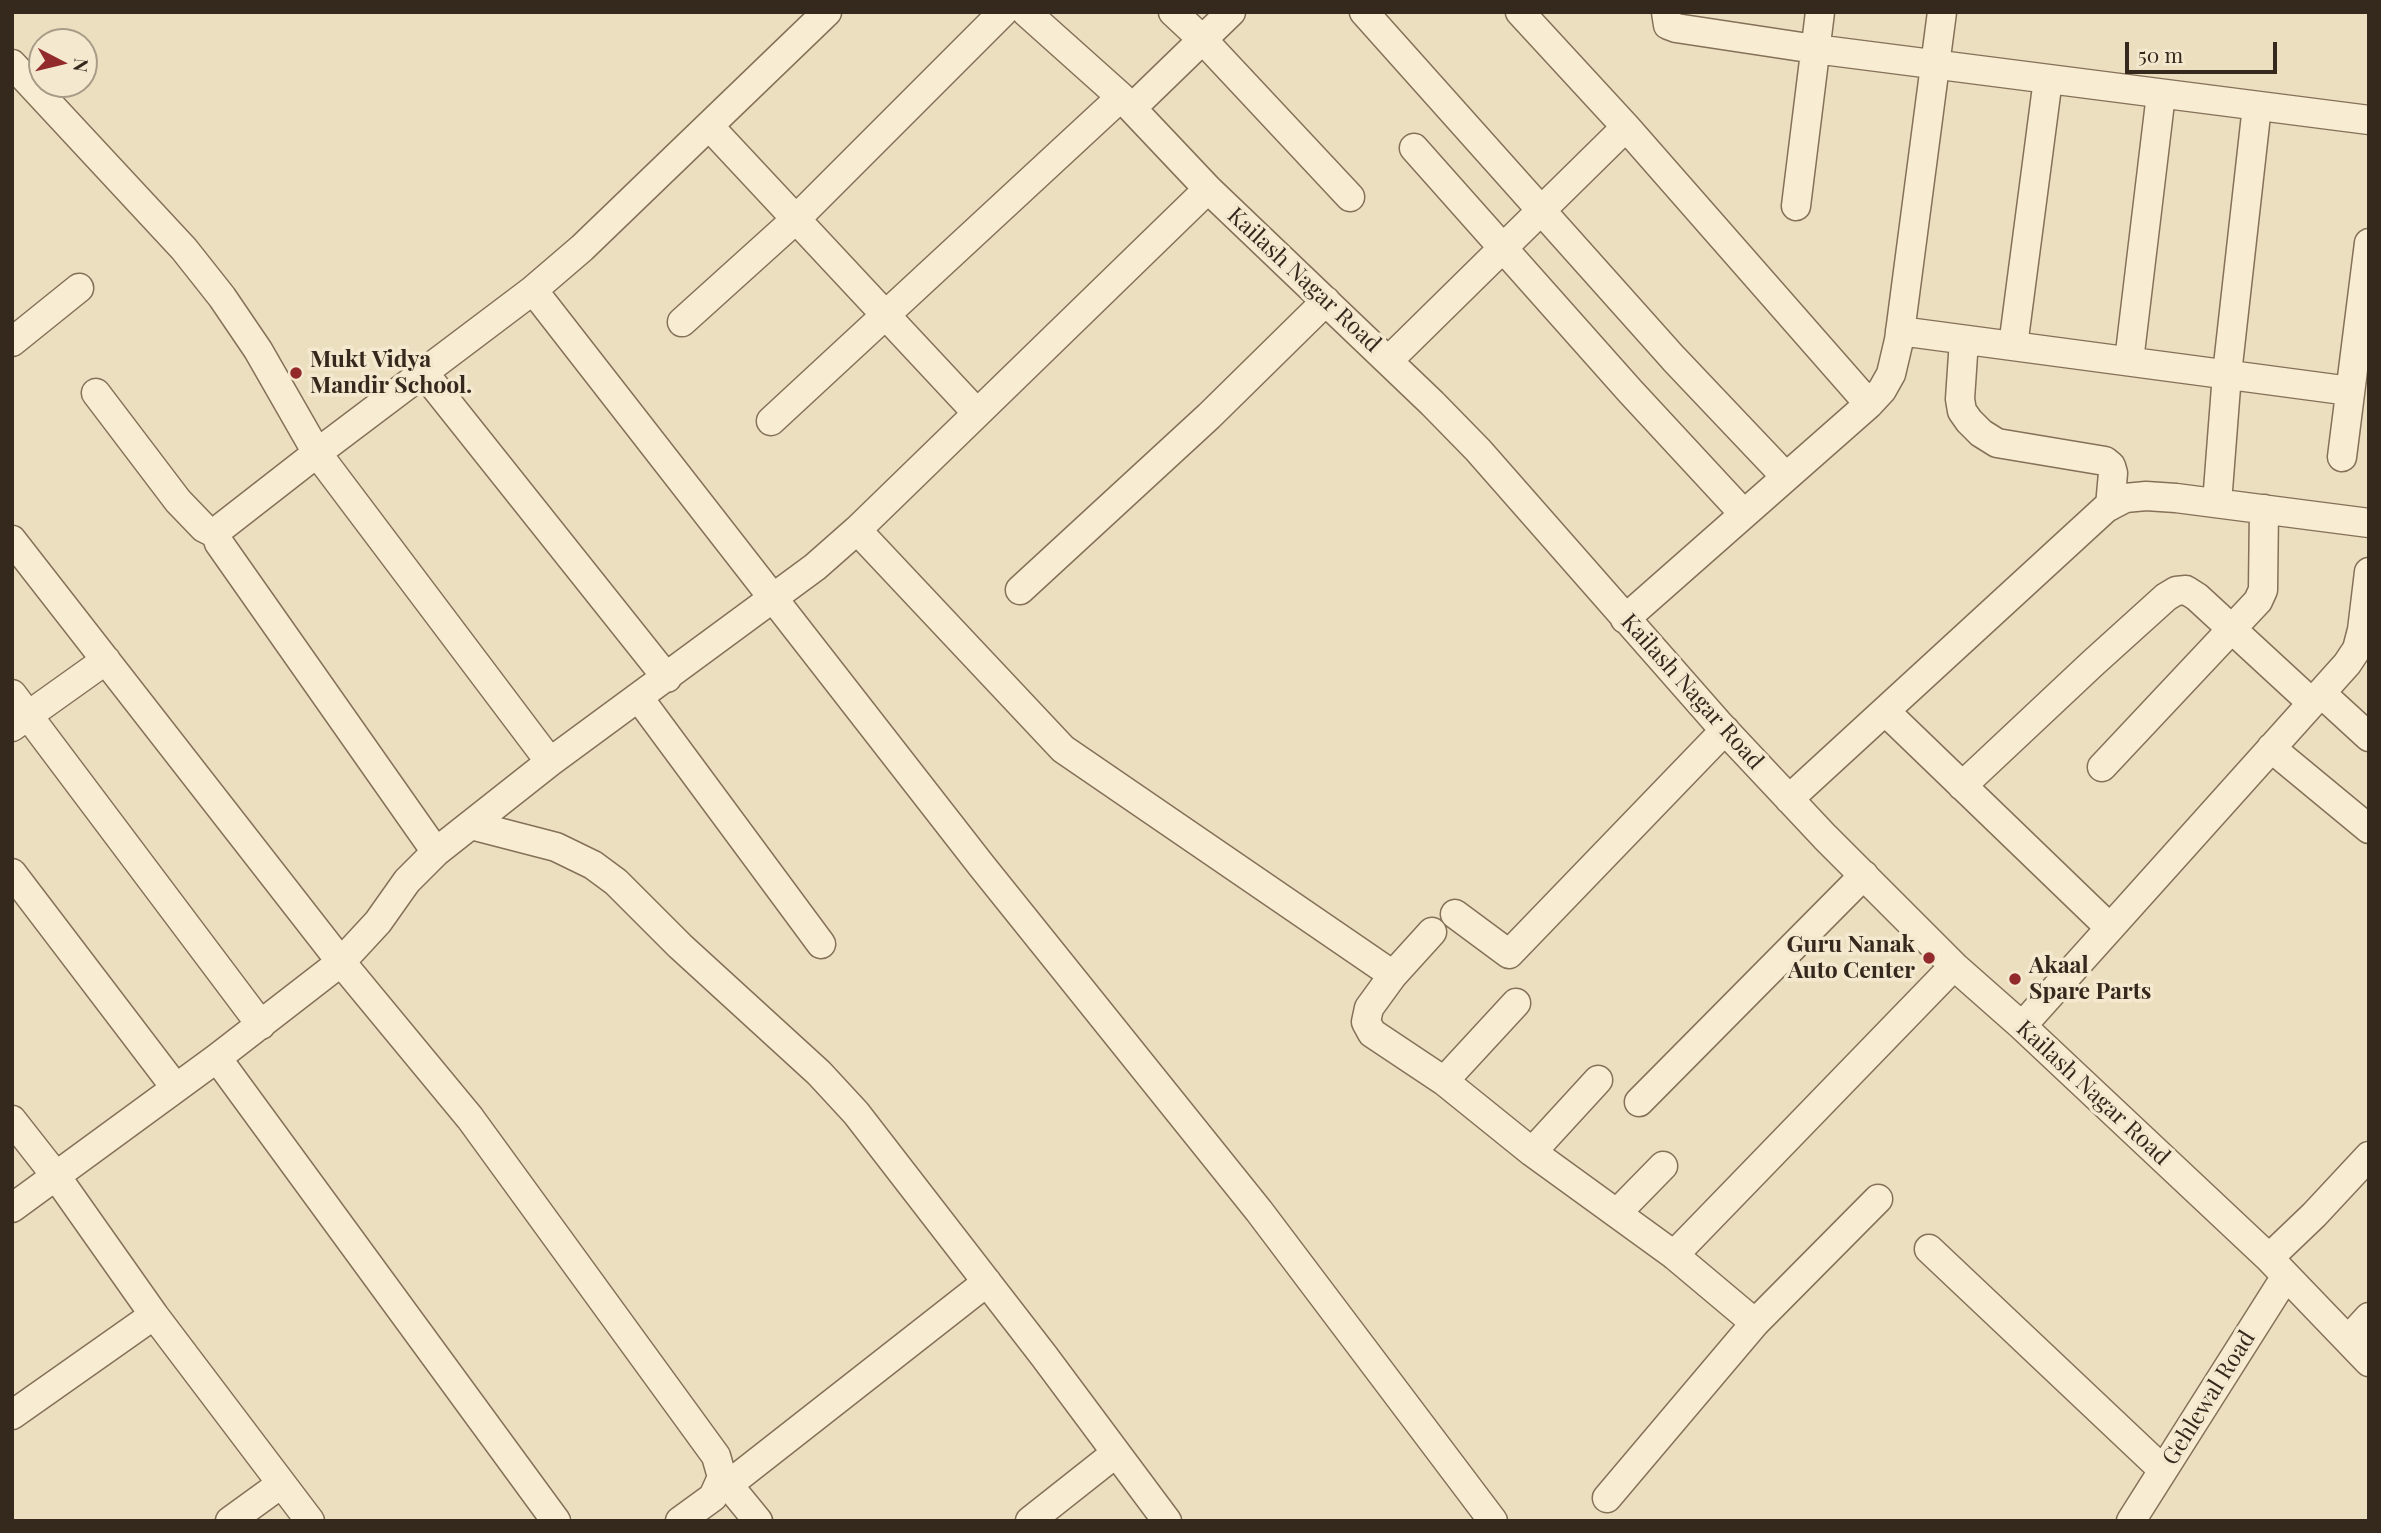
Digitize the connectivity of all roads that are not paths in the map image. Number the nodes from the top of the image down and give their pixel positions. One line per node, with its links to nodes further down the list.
1 (827, 12): 20 (street)
2 (1003, 12): 27 (street)
3 (1026, 12): 17 (street, Kailash Nagar Road)
4 (1173, 12): 11 (street)
5 (1231, 12): 11 (street)
6 (1364, 12): 26 (street)
7 (1520, 12): 21 (street)
8 (1666, 12): 12 (street)
9 (1820, 12): 12 (street)
10 (1942, 12): 14 (street)
11 (1203, 41): 17 (street); 24 (street)
12 (1815, 49): 14 (street); 25 (street)
13 (12, 64): 48 (street)
14 (1935, 65): 15 (street); 35 (street)
15 (2048, 79): 16 (street); 38 (street)
16 (2161, 94): 18 (street); 40 (street)
17 (1127, 102): 23 (street, Kailash Nagar Road); 33 (street)
18 (2257, 106): 19 (street); 42 (street)
19 (2369, 120)
20 (709, 126): 27 (street); 31 (street)
21 (1626, 127): 26 (street); 45 (street)
22 (1414, 148): 29 (street)
23 (1208, 189): 32 (street, Kailash Nagar Road); 46 (street)
24 (1350, 197)
25 (1796, 206)
26 (1540, 211): 29 (street); 50 (street)
27 (796, 220): 33 (street); 34 (street)
28 (2369, 243): 43 (street)
29 (1504, 247): 39 (street); 54 (street)
30 (79, 289): 37 (street)
31 (533, 290): 41 (street); 61 (street)
32 (1326, 301): 39 (street, Kailash Nagar Road); 60 (street)
33 (885, 317): 46 (street); 47 (street)
34 (682, 322)
35 (1900, 331): 36 (street); 45 (street)
36 (1964, 340): 38 (street); 52 (street)
37 (12, 342)
38 (2013, 346): 40 (street)
39 (1389, 360): 62 (street, Kailash Nagar Road)
40 (2129, 361): 42 (street)
41 (424, 373): 48 (street); 65 (street)
42 (2227, 374): 43 (street); 51 (street)
43 (2350, 391): 49 (street)
44 (96, 393): 57 (street)
45 (1869, 404): 50 (street)
46 (976, 413): 56 (street)
47 (771, 421)
48 (317, 453): 57 (street); 73 (street)
49 (2342, 457)
50 (1786, 477): 54 (street)
51 (2217, 503): 52 (street); 53 (street)
52 (2110, 506): 68 (street)
53 (2264, 509): 55 (street); 63 (street)
54 (1744, 514): 62 (street)
55 (2369, 523)
56 (857, 530): 61 (street); 88 (street)
57 (216, 534): 79 (street)
58 (12, 540): 64 (street)
59 (2369, 572): 67 (street)
60 (1020, 590)
61 (773, 598): 65 (street); 127 (street)
62 (1625, 619): 70 (street, Kailash Nagar Road)
63 (2232, 631): 67 (street); 74 (street); 75 (street)
64 (106, 660): 69 (street); 86 (street)
65 (667, 678): 66 (street)
66 (639, 698): 73 (street); 85 (street)
67 (2317, 698): 71 (street); 72 (street)
68 (1885, 711): 75 (street); 76 (street)
69 (18, 712): 90 (street)
70 (1725, 730): 76 (street, Kailash Nagar Road); 82 (street)
71 (2369, 737)
72 (2271, 748): 78 (street); 83 (street)
73 (550, 762): 77 (street)
74 (2102, 767)
75 (1962, 786): 83 (street)
76 (1789, 799): 81 (street, Kailash Nagar Road)
77 (471, 825): 79 (street); 108 (street)
78 (2369, 829)
79 (436, 852): 86 (street)
80 (12, 873): 95 (street)
81 (1864, 876): 87 (street, Kailash Nagar Road); 96 (street)
82 (1455, 914)
83 (2110, 928): 91 (street)
84 (1432, 932): 88 (street)
85 (821, 944)
86 (341, 962): 90 (street); 117 (street)
87 (1954, 966): 91 (street, Kailash Nagar Road); 106 (street)
88 (1393, 975): 94 (street)
89 (1516, 1003): 94 (street)
90 (261, 1025): 92 (street)
91 (2022, 1026): 107 (street, Kailash Nagar Road)
92 (217, 1058): 95 (street); 122 (street)
93 (1598, 1080): 98 (street)
94 (1444, 1082): 98 (street)
95 (174, 1087): 101 (street)
96 (1639, 1102)
97 (12, 1120): 101 (street)
98 (1532, 1152): 104 (street)
99 (2369, 1156): 107 (street, Gehlewal Road)
100 (1663, 1166): 104 (street)
101 (56, 1176): 103 (street); 109 (street)
102 (1878, 1199): 111 (street)
103 (12, 1208)
104 (1617, 1213): 106 (street)
105 (1929, 1250): 116 (street)
106 (1674, 1255): 111 (street)
107 (2277, 1267): 112 (street, Kailash Nagar Road); 116 (street, Gehlewal Road)
108 (987, 1282): 115 (street); 117 (street)
109 (154, 1315): 114 (street); 118 (street)
110 (2369, 1317): 112 (street)
111 (1755, 1323): 119 (street)
112 (2348, 1340): 113 (street, Kailash Nagar Road)
113 (2369, 1362)
114 (12, 1415)
115 (1116, 1453): 125 (street); 126 (street)
116 (2163, 1470): 128 (street, Gehlewal Road)
117 (725, 1481): 123 (street); 124 (street)
118 (281, 1484): 120 (street); 121 (street)
119 (1607, 1498)
120 (230, 1521)
121 (310, 1521)
122 (556, 1521)
123 (680, 1521)
124 (758, 1521)
125 (1030, 1521)
126 (1167, 1521)
127 (1493, 1521)
128 (2131, 1521)

